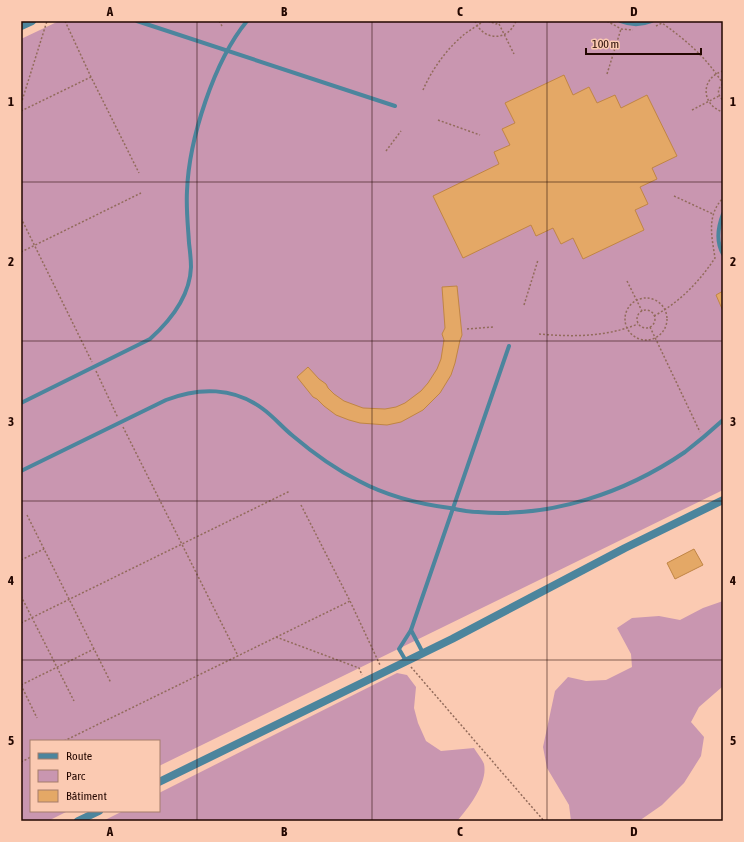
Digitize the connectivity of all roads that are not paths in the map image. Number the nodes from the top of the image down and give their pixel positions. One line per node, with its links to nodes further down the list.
1 (32, 21): 6 (street)
2 (137, 21): 7 (lane)
3 (247, 21): 7 (lane)
4 (620, 21): 5 (lane)
5 (652, 21)
6 (21, 26)
7 (226, 50): 8 (lane); 12 (lane)
8 (395, 106)
9 (723, 214): 10 (lane)
10 (723, 254)
11 (510, 346): 16 (lane)
12 (21, 403)
13 (723, 420): 16 (lane)
14 (21, 471): 16 (lane)
15 (723, 500): 18 (street)
16 (453, 509): 17 (lane)
17 (411, 630): 18 (lane); 19 (lane)
18 (423, 653): 19 (street)
19 (406, 661): 20 (street)
20 (160, 782)
21 (97, 812): 22 (street)
22 (78, 821)

